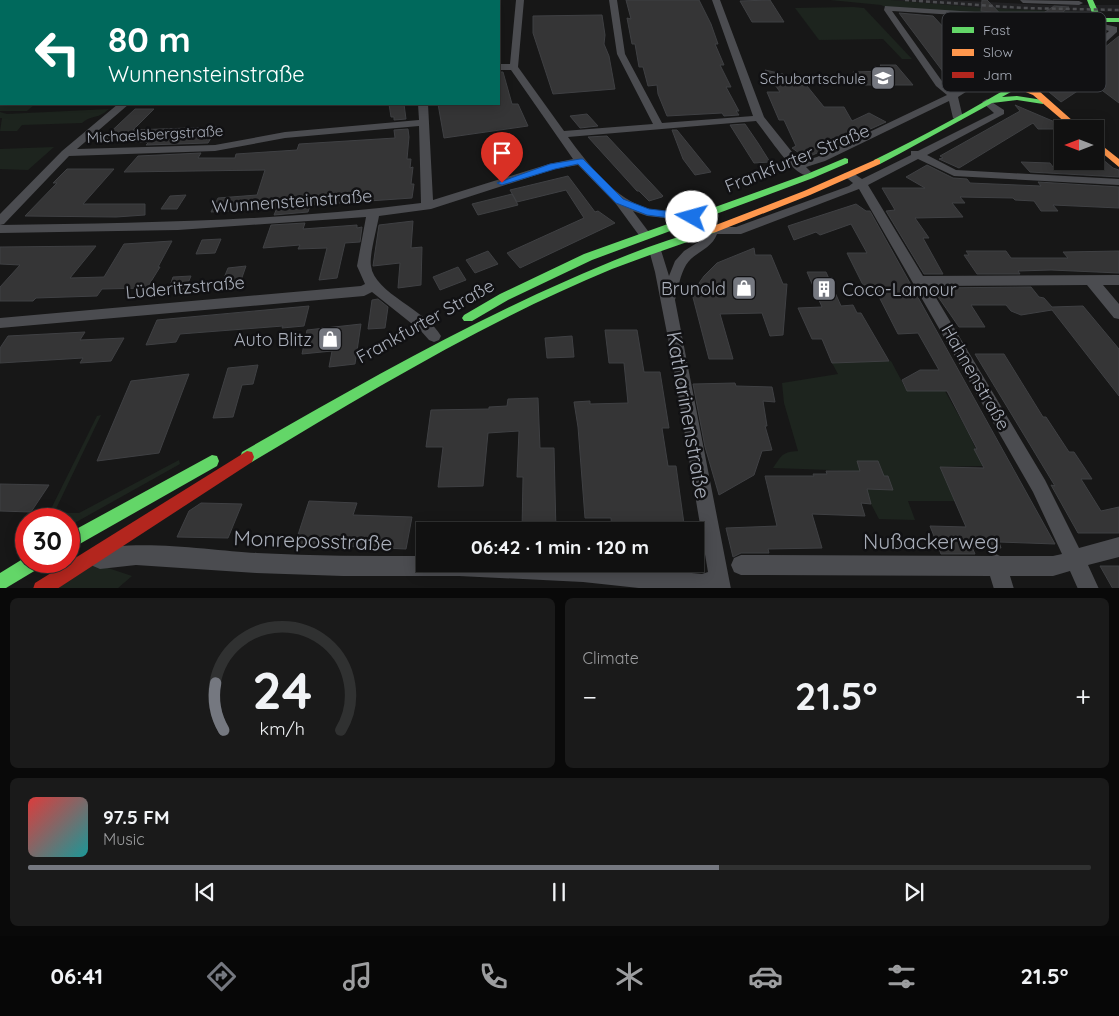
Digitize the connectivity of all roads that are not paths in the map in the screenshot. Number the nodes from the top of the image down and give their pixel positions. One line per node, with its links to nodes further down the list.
1 (520, 0): 14 (street)
2 (613, 0): 30 (street)
3 (716, 0): 26 (street)
4 (1023, 1): 5 (street)
5 (1077, 1): 7 (main road); 8 (main road)
6 (945, 12): 15 (street)
7 (1084, 12)
8 (1097, 12)
9 (1119, 20): 10 (main road)
10 (1106, 21)
11 (1106, 26): 12 (street)
12 (1106, 39)
13 (500, 67): 14 (street)
14 (514, 67): 32 (street)
15 (942, 87)
16 (947, 92): 21 (street)
17 (966, 92): 21 (street, Frankfurter Straße)
18 (971, 92): 21 (main road, Frankfurter Straße)
19 (1005, 92): 22 (main road, Frankfurter Straße)
20 (1032, 92): 25 (main road)
21 (954, 100): 27 (street); 31 (main road, Frankfurter Straße); 40 (street, Frankfurter Straße)
22 (988, 101): 25 (main road); 27 (main road, Frankfurter Straße); 37 (street, Frankfurter Straße)
23 (123, 105): 35 (street)
24 (423, 105): 29 (street)
25 (1054, 107): 28 (main road)
26 (759, 118): 30 (street); 40 (street)
27 (958, 118): 33 (main road, Frankfurter Straße)
28 (1068, 120)
29 (425, 122): 35 (street, Michaelsbergstraße); 45 (street)
30 (659, 126): 32 (street)
31 (906, 131)
32 (561, 134): 38 (street)
33 (905, 147): 37 (street); 42 (main road, Frankfurter Straße)
34 (1104, 151): 39 (main road)
35 (66, 153): 48 (street)
36 (859, 154): 41 (main road, Frankfurter Straße)
37 (920, 156): 42 (street, Frankfurter Straße); 43 (street)
38 (580, 161): 44 (street); 45 (street, Wunnensteinstraße)
39 (1119, 164)
40 (799, 166): 41 (street)
41 (810, 176): 47 (main road, Frankfurter Straße)
42 (855, 180): 50 (main road, Frankfurter Straße); 55 (street, Hahnenstraße)
43 (1119, 182)
44 (620, 201): 47 (street); 51 (street)
45 (427, 206): 46 (street, Wunnensteinstraße)
46 (373, 213): 49 (street, Wunnensteinstraße); 56 (street)
47 (692, 217): 51 (main road, Frankfurter Straße)
48 (0, 222)
49 (0, 230)
50 (712, 230): 52 (main road, Frankfurter Straße); 57 (street, Katharinenstraße)
51 (645, 235): 60 (main road, Frankfurter Straße)
52 (655, 250): 57 (street, Katharinenstraße); 64 (main road, Frankfurter Straße)
53 (1091, 280): 54 (street); 55 (street); 58 (street)
54 (1119, 280)
55 (920, 281): 65 (street, Hahnenstraße)
56 (372, 285): 59 (street, Lüderitzstraße); 60 (street)
57 (668, 300): 70 (street, Katharinenstraße)
58 (1119, 314)
59 (0, 323)
60 (440, 333)
61 (224, 455): 62 (main road)
62 (80, 536)
63 (1119, 546): 65 (street, Nußackerweg)
64 (84, 560): 70 (street, Monreposstraße); 71 (main road, Frankfurter Straße)
65 (1075, 560): 66 (street, Nußackerweg); 73 (street, Hahnenstraße)
66 (996, 564): 67 (street, Nußackerweg); 72 (street)
67 (741, 565)
68 (15, 573): 69 (main road)
69 (0, 582)
70 (720, 584)
71 (41, 588)
72 (1004, 588)
73 (1090, 588)

